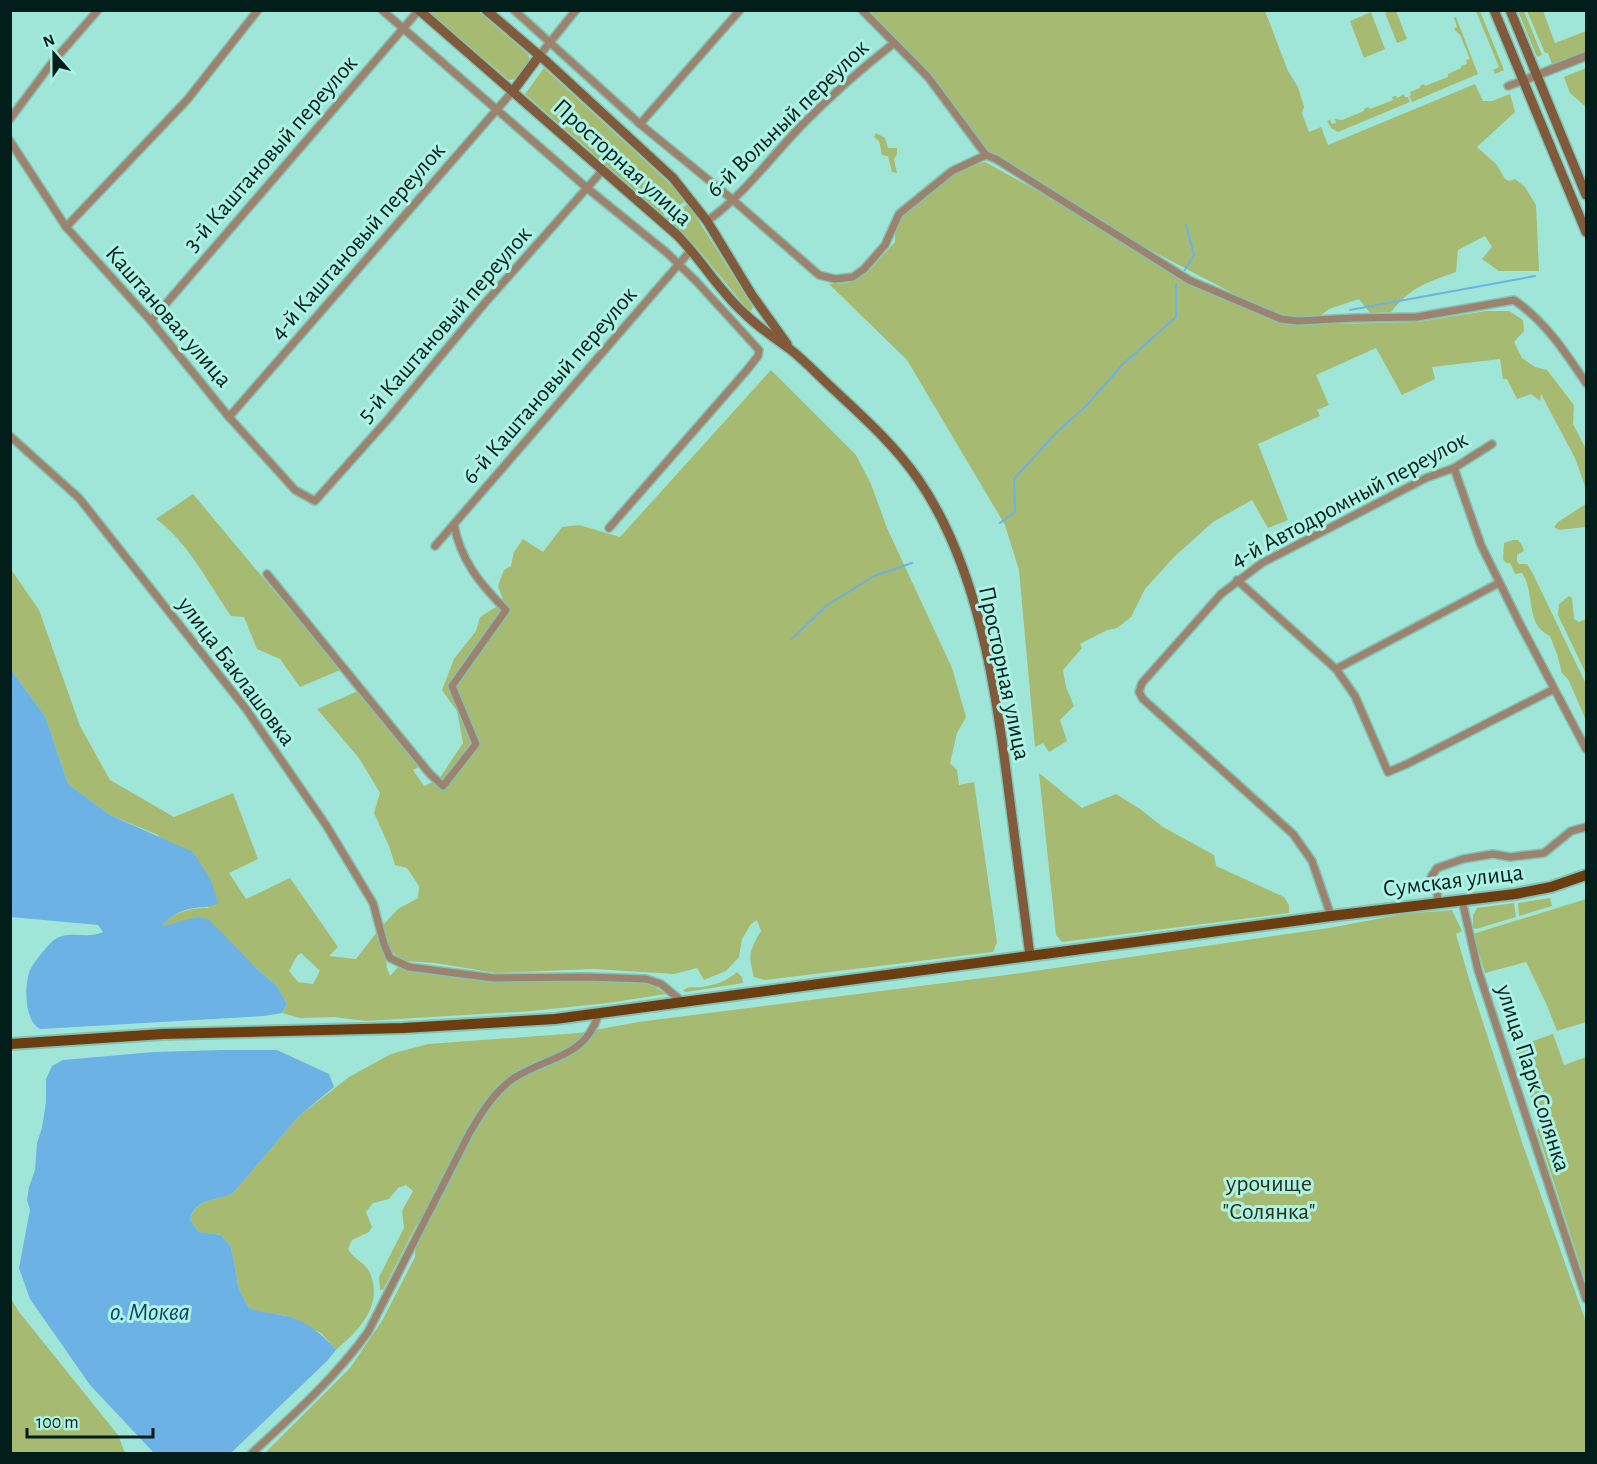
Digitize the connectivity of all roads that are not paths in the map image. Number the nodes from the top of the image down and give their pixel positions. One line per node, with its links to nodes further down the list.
1 (98, 10): 22 (street)
2 (258, 10): 31 (street)
3 (382, 10): 12 (street)
4 (419, 10): 12 (street, 3-й Каштановый переулок); 20 (main road, Просторная улица)
5 (486, 10): 15 (main road, Просторная улица)
6 (514, 10): 13 (street)
7 (576, 10): 13 (street)
8 (740, 10): 23 (street)
9 (862, 10): 14 (street)
10 (1494, 10): 18 (main road)
11 (1510, 10): 17 (main road)
12 (403, 29): 21 (street); 37 (street, 3-й Каштановый переулок)
13 (549, 42): 15 (street); 23 (street)
14 (894, 43): 25 (street); 29 (street, 6-й Вольный переулок)
15 (539, 56): 20 (main road); 30 (main road, Просторная улица)
16 (1587, 56): 17 (street)
17 (1537, 75): 18 (street); 28 (main road)
18 (1522, 81): 19 (street); 32 (main road)
19 (1508, 86)
20 (513, 91): 21 (street, 4-й Каштановый переулок); 26 (main road, Просторная улица)
21 (497, 110): 27 (street); 40 (street, 4-й Каштановый переулок)
22 (10, 119)
23 (640, 124): 29 (street)
24 (10, 141): 31 (street, Каштановая улица)
25 (986, 155): 29 (street); 39 (street)
26 (602, 171): 27 (street, 5-й Каштановый переулок); 33 (main road, Просторная улица)
27 (587, 188): 34 (street); 44 (street, 5-й Каштановый переулок)
28 (1587, 195)
29 (733, 200): 30 (street, 6-й Вольный переулок)
30 (707, 221): 35 (main road, Просторная улица)
31 (66, 227): 37 (street, Каштановая улица)
32 (1587, 232)
33 (691, 250): 34 (street, 6-й Каштановый переулок); 36 (main road, Просторная улица)
34 (679, 264): 45 (street, 6-й Каштановый переулок); 46 (street)
35 (761, 309): 36 (main road); 38 (main road, Просторная улица)
36 (750, 319): 38 (main road, Просторная улица)
37 (151, 321): 40 (street, Каштановая улица)
38 (792, 351): 59 (main road, Просторная улица)
39 (1587, 384)
40 (229, 417): 44 (street, Каштановая улица)
41 (10, 436): 60 (street, улица Баклашовка)
42 (1492, 444): 43 (street, 4-й Автодромный переулок)
43 (1454, 468): 49 (street, 4-й Автодромный переулок); 50 (street)
44 (315, 501)
45 (454, 524): 47 (street, 6-й Каштановый переулок); 48 (street)
46 (609, 528)
47 (435, 546)
48 (267, 574)
49 (1237, 580): 51 (street); 58 (street, 4-й Автодромный переулок)
50 (1499, 583): 51 (street); 52 (street)
51 (1336, 669): 52 (street)
52 (1554, 689): 53 (street)
53 (1587, 749)
54 (1587, 827): 57 (street)
55 (1587, 875): 56 (main road, Сумская улица)
56 (1462, 900): 57 (main road, Сумская улица); 63 (street, улица Парк Солянка)
57 (1438, 903): 58 (main road, Сумская улица)
58 (1328, 917): 59 (main road, Сумская улица)
59 (1030, 956): 60 (main road, Сумская улица)
60 (682, 1002): 61 (main road, Сумская улица)
61 (599, 1013): 62 (main road, Сумская улица); 64 (street)
62 (10, 1044)
63 (1587, 1299)
64 (250, 1454)

